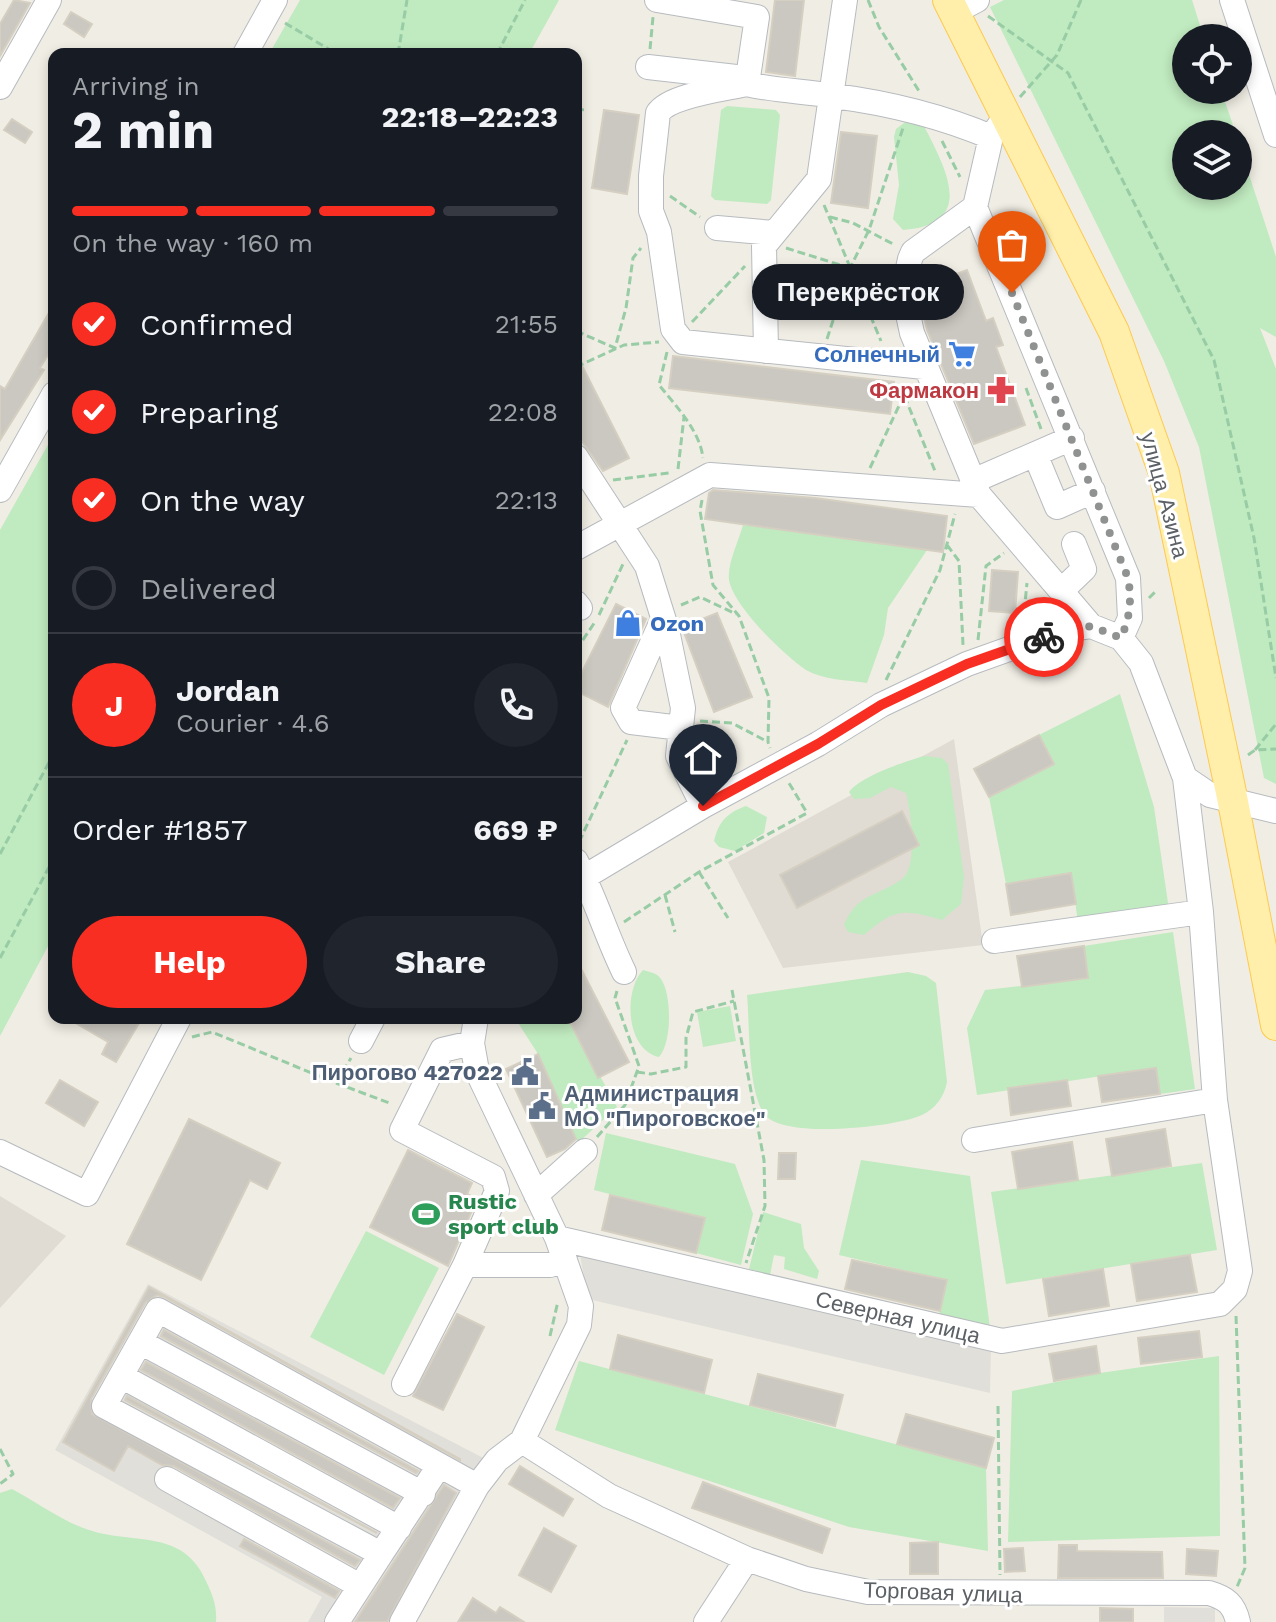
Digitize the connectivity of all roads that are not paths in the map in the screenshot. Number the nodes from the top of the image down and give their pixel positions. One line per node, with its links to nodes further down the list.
1 (49, 0): 10 (street)
2 (657, 0): 9 (street)
3 (845, 0): 11 (street)
4 (1232, 0): 13 (street)
5 (966, 5): 12 (main road, улица Азина)
6 (272, 6): 7 (street)
7 (248, 48)
8 (648, 67): 9 (street)
9 (748, 81): 11 (street); 17 (street)
10 (0, 87)
11 (833, 95): 12 (street); 16 (street)
12 (998, 127): 14 (street); 35 (main road, улица Азина)
13 (1276, 135)
14 (975, 207): 18 (street); 20 (street)
15 (717, 228): 16 (street)
16 (774, 233): 17 (street)
17 (766, 351): 18 (street)
18 (924, 367): 23 (street)
19 (48, 405): 24 (street)
20 (1072, 438): 21 (street); 25 (street)
21 (1035, 454): 23 (street); 25 (street)
22 (582, 467): 26 (street)
23 (976, 488): 26 (street); 29 (street)
24 (0, 490)
25 (1093, 491): 32 (street)
26 (626, 532): 28 (street); 30 (street)
27 (1074, 544): 29 (street)
28 (582, 546)
29 (1061, 591): 31 (street)
30 (662, 616): 33 (street); 33 (street)
31 (1091, 626): 32 (street); 36 (street)
32 (1121, 638): 34 (street)
33 (681, 724): 36 (street)
34 (1185, 778): 35 (street); 40 (street)
35 (1233, 802): 37 (street); 46 (main road, улица Азина)
36 (703, 806): 38 (street)
37 (1276, 811)
38 (582, 872)
39 (582, 878): 42 (street)
40 (1201, 912): 41 (street); 49 (street)
41 (994, 941)
42 (624, 972)
43 (176, 1024): 52 (street)
44 (370, 1024): 47 (street)
45 (475, 1024): 48 (street)
46 (1276, 1025)
47 (361, 1041)
48 (472, 1043): 53 (street); 55 (street)
49 (1215, 1100): 50 (street); 54 (street, Северная улица)
50 (974, 1140)
51 (585, 1151): 53 (street)
52 (0, 1152)
53 (536, 1195): 54 (street)
54 (557, 1254): 55 (street, Северная улица); 59 (street)
55 (465, 1265): 58 (street)
56 (140, 1342): 57 (street); 60 (street); 63 (street)
57 (121, 1376): 64 (street); 65 (street)
58 (404, 1384)
59 (522, 1441): 62 (street); 66 (street, Торговая улица)
60 (439, 1466): 62 (street); 63 (street)
61 (167, 1479): 67 (street)
62 (477, 1486): 70 (street)
63 (423, 1494): 64 (street)
64 (399, 1528): 65 (street)
65 (381, 1554): 67 (street)
66 (747, 1559): 68 (street, Торговая улица); 71 (street)
67 (360, 1586): 69 (street)
68 (1234, 1613)
69 (337, 1622)
70 (402, 1622)
71 (706, 1622)

